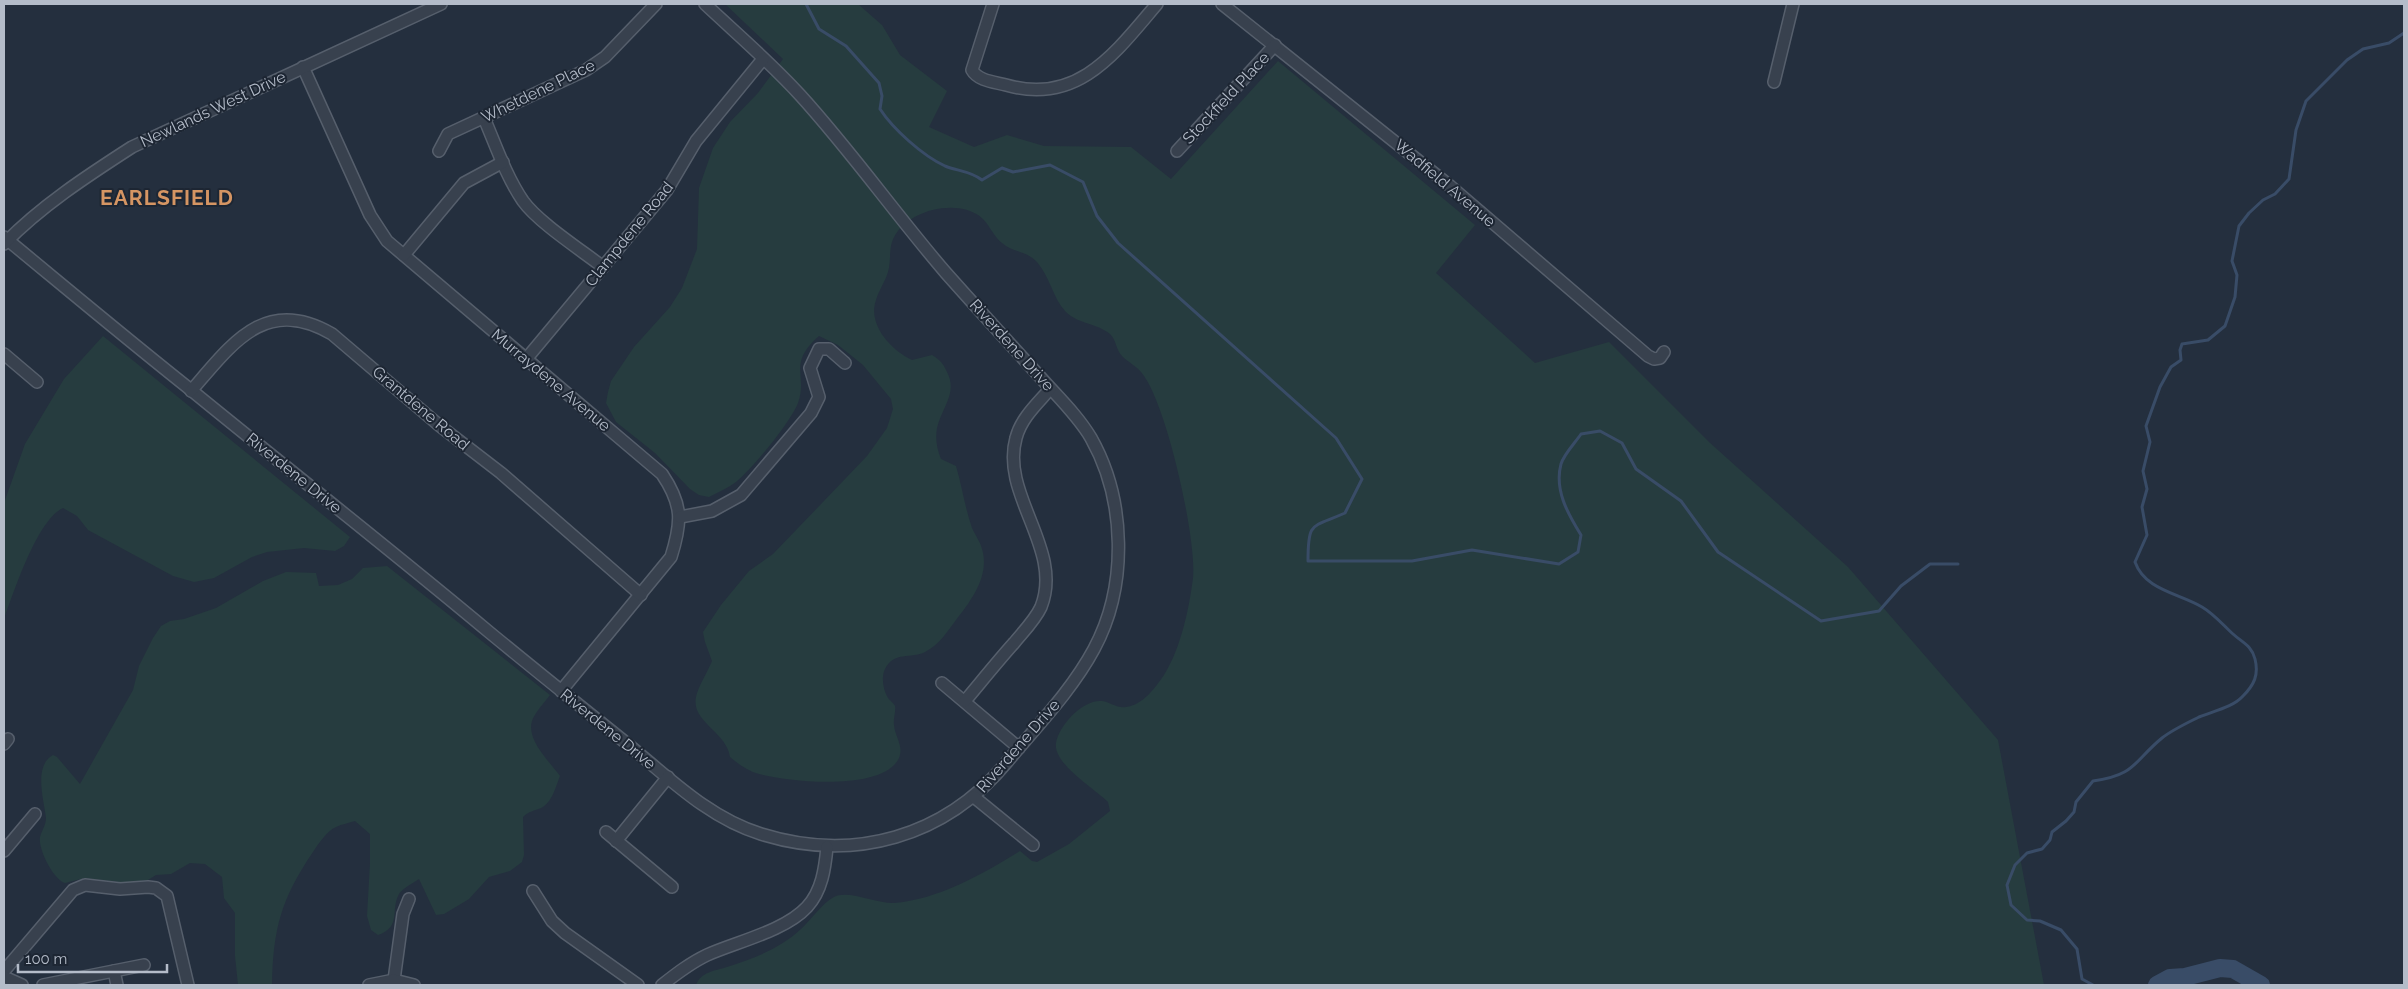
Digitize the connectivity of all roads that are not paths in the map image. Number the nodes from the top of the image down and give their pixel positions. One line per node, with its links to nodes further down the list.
1 (441, 4): 10 (street, Newlands West Drive)
2 (656, 4): 12 (street, Whetdene Place)
3 (705, 4): 9 (street, Riverdene Drive)
4 (992, 4): 5 (street)
5 (1158, 4)
6 (1222, 4): 8 (street, Wadfield Avenue)
7 (1793, 4): 11 (street)
8 (1275, 44): 14 (street, Stockfield Place); 19 (street, Wadfield Avenue)
9 (763, 59): 18 (street, Clampdene Road); 24 (street, Riverdene Drive)
10 (303, 67): 16 (street, Newlands West Drive); 17 (street, Murraydene Avenue)
11 (1774, 82)
12 (484, 118): 13 (street, Whetdene Place); 15 (street)
13 (438, 151)
14 (1177, 151)
15 (503, 162): 17 (street); 18 (street)
16 (5, 241): 25 (street, Riverdene Drive)
17 (404, 255): 21 (street, Murraydene Avenue)
18 (603, 267): 21 (street, Clampdene Road)
19 (1664, 352)
20 (4, 354): 23 (street)
21 (527, 358): 26 (street, Murraydene Avenue)
22 (845, 363): 26 (street)
23 (37, 382)
24 (1050, 389): 30 (street); 31 (street, Riverdene Drive)
25 (191, 391): 27 (street, Grantdene Road); 29 (street, Riverdene Drive)
26 (680, 516): 27 (street, Murraydene Avenue)
27 (641, 595): 29 (street, Murraydene Avenue)
28 (942, 683): 30 (street)
29 (561, 691): 32 (street, Riverdene Drive)
30 (964, 701): 31 (street)
31 (1019, 748): 33 (street, Riverdene Drive)
32 (668, 777): 36 (street); 38 (street, Riverdene Drive)
33 (974, 797): 37 (street); 38 (street, Riverdene Drive)
34 (35, 814): 39 (street)
35 (606, 832): 36 (street)
36 (616, 841): 40 (street)
37 (1032, 845)
38 (827, 847): 55 (street)
39 (4, 851)
40 (672, 887)
41 (533, 891): 54 (street)
42 (409, 899): 47 (street)
43 (144, 965): 45 (street)
44 (4, 971): 51 (street)
45 (114, 971): 49 (street); 50 (street)
46 (4, 977): 48 (street)
47 (394, 980): 52 (street); 53 (street)
48 (22, 985)
49 (43, 985)
50 (117, 985)
51 (188, 985)
52 (369, 985)
53 (414, 985)
54 (638, 985)
55 (662, 985)

